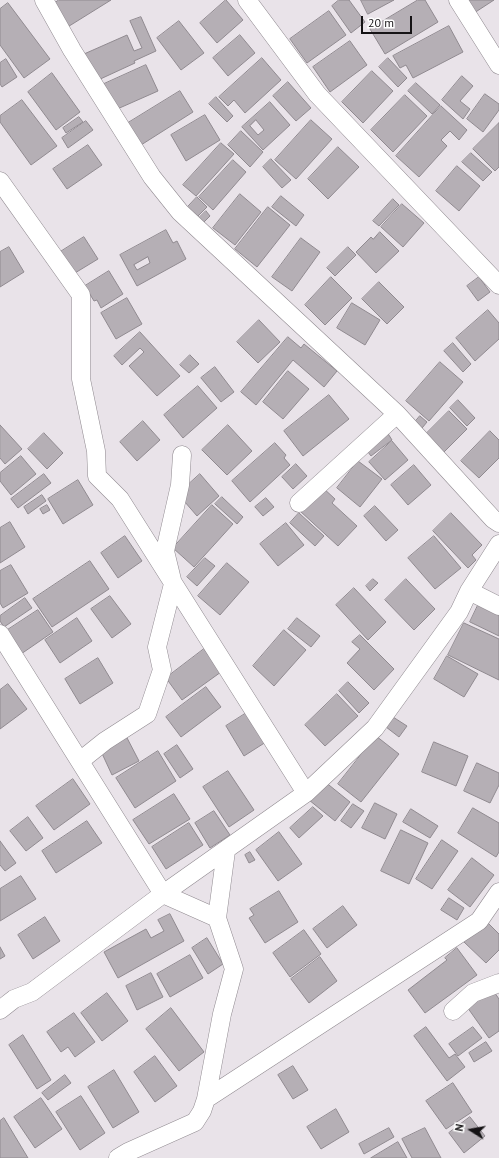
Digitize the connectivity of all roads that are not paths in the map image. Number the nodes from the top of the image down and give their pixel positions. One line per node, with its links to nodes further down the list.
1 (44, 0): 7 (street)
2 (247, 0): 6 (street)
3 (458, 0): 4 (street)
4 (499, 65)
5 (0, 181): 12 (street)
6 (499, 285)
7 (397, 414): 9 (street); 10 (street)
8 (182, 455): 12 (street)
9 (300, 503)
10 (499, 523)
11 (499, 544): 13 (street)
12 (173, 584): 16 (street); 17 (street)
13 (469, 591): 14 (street); 17 (street)
14 (499, 606)
15 (0, 634): 16 (street)
16 (80, 761): 20 (street)
17 (306, 794): 18 (street)
18 (226, 851): 20 (street); 21 (street)
19 (499, 892): 25 (street)
20 (163, 894): 21 (street); 23 (street)
21 (217, 918): 25 (street)
22 (499, 983): 24 (street)
23 (0, 1010)
24 (453, 1011)
25 (206, 1099): 26 (street)
26 (118, 1158)

